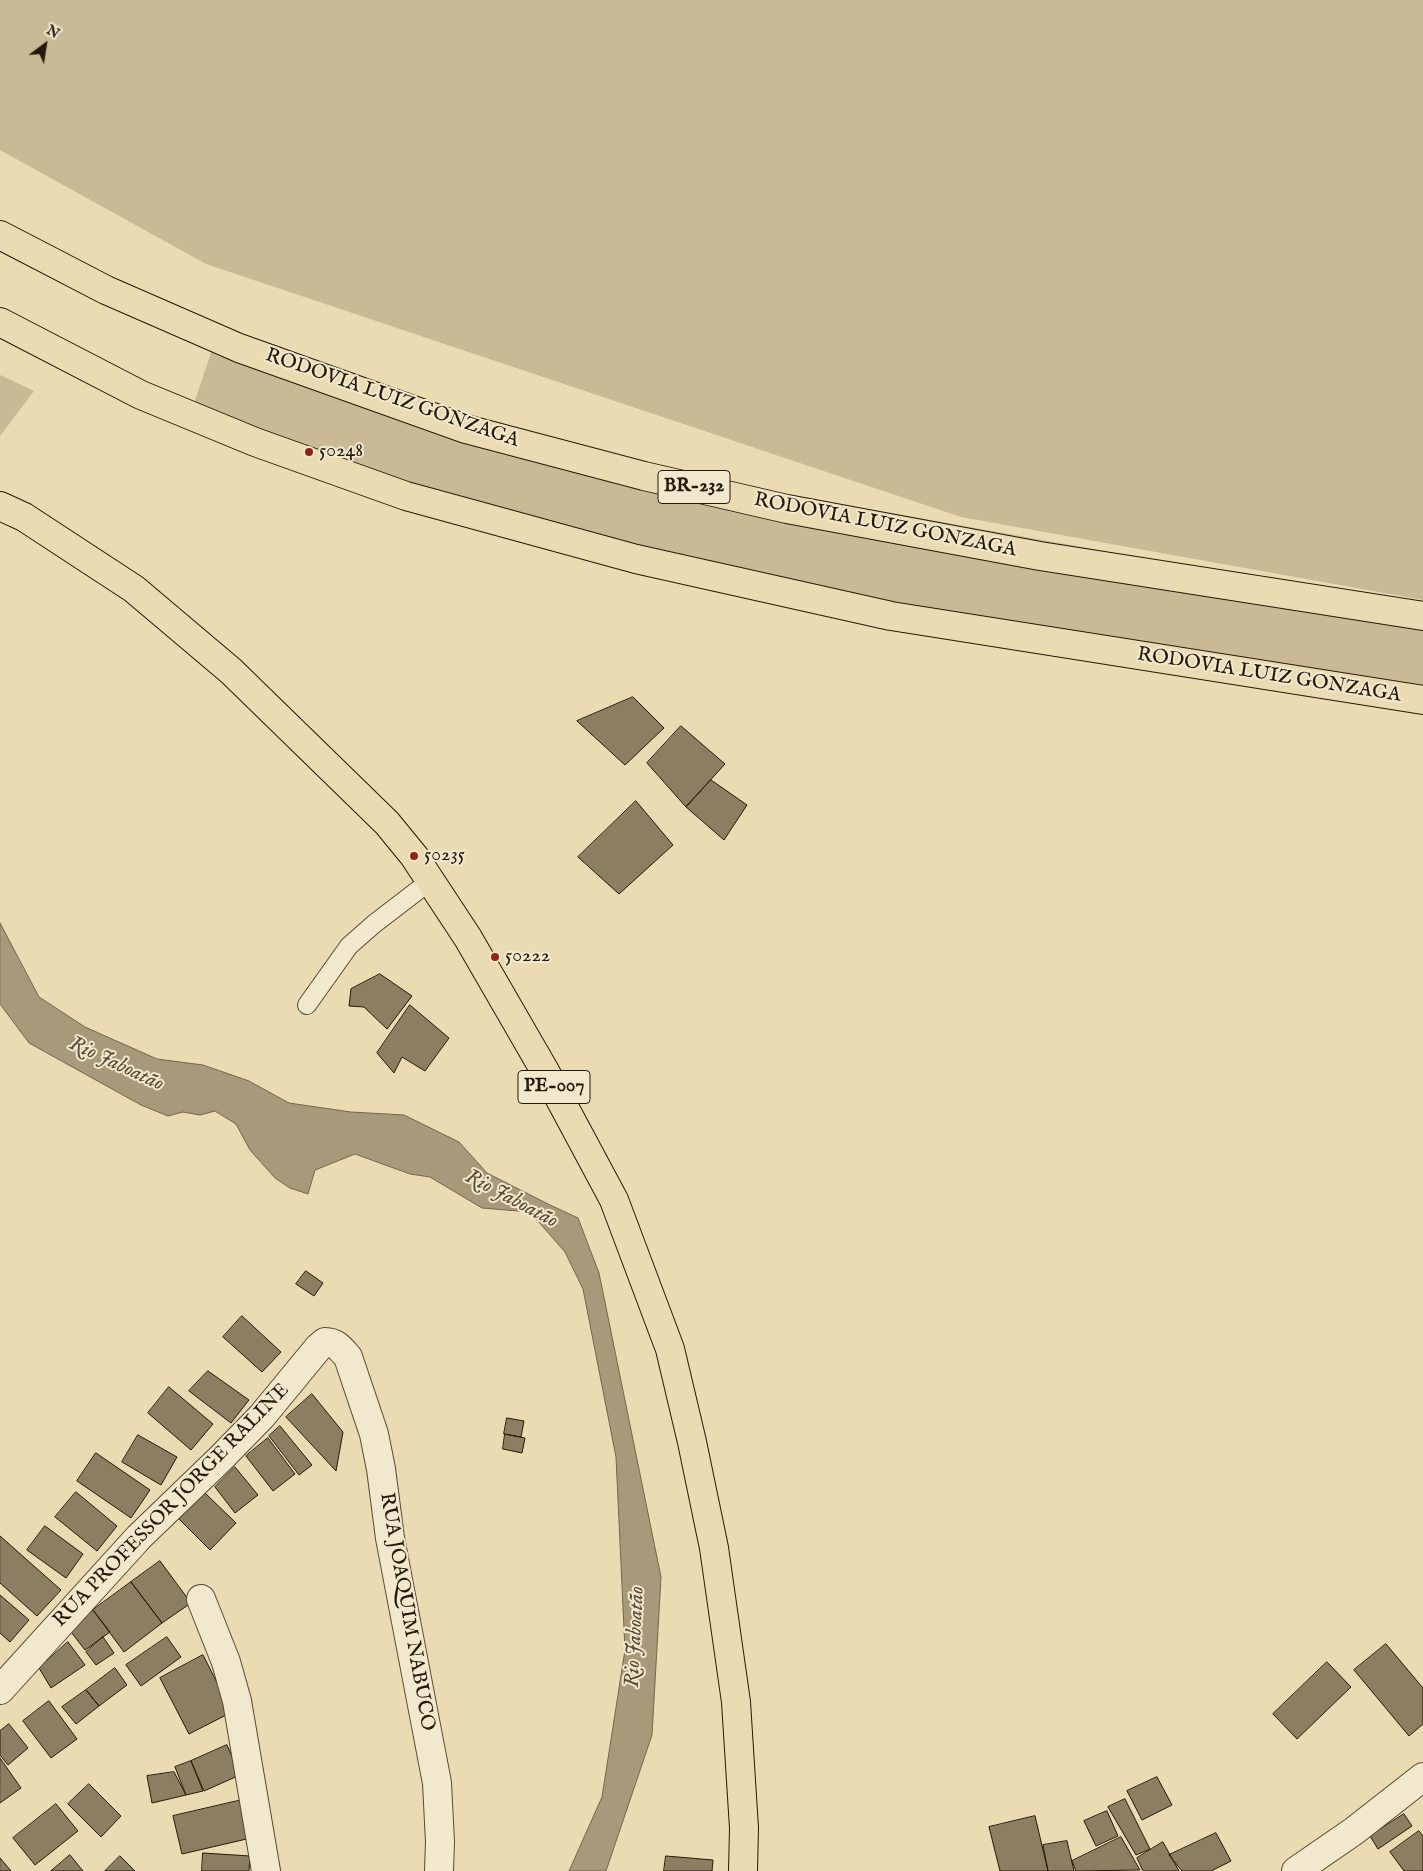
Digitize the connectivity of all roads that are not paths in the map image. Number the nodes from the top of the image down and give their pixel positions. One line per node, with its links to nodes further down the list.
1 (0, 235): 4 (main road, RODOVIA LUIZ GONZAGA / BR-232)
2 (0, 322): 5 (main road, RODOVIA LUIZ GONZAGA)
3 (0, 506): 6 (main road, PE-007)
4 (1423, 616)
5 (1423, 700)
6 (430, 881): 7 (lane); 14 (main road, PE-007)
7 (307, 1005)
8 (348, 1356): 10 (street, RUA PROFESSOR JORGE RALINE); 13 (street, RUA JOAQUIM NABUCO)
9 (200, 1599): 12 (street)
10 (0, 1690)
11 (1423, 1777): 15 (street)
12 (266, 1871)
13 (439, 1871)
14 (743, 1871)
15 (1296, 1871)

